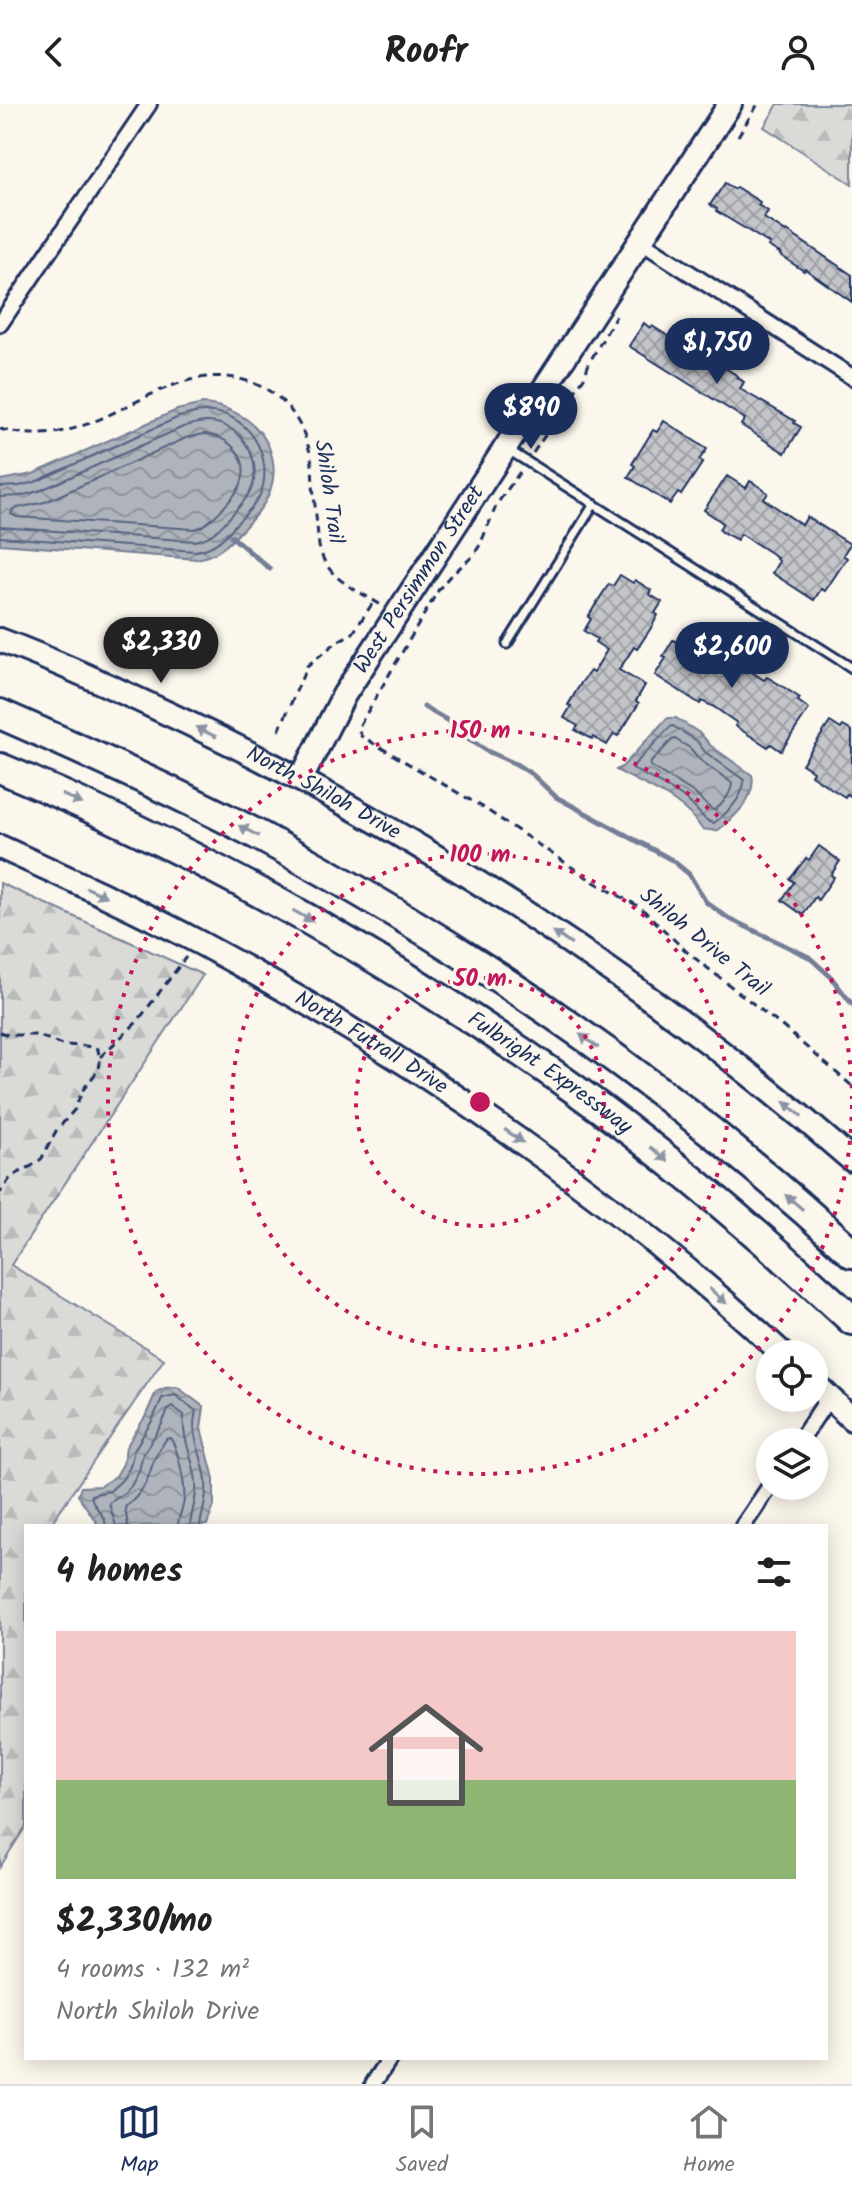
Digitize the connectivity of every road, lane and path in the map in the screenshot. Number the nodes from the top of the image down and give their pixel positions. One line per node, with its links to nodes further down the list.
1 (149, 104): 7 (street)
2 (730, 104): 5 (main road, West Persimmon Street)
3 (758, 104): 4 (path)
4 (738, 136)
5 (640, 241): 8 (street); 10 (main road, West Persimmon Street)
6 (617, 315): 11 (path, Shiloh Drive Trail)
7 (0, 324)
8 (852, 377)
9 (0, 429): 13 (path, Shiloh Trail)
10 (506, 448): 11 (lane); 14 (main road, West Persimmon Street)
11 (528, 462): 12 (lane); 26 (path, Shiloh Drive Trail)
12 (594, 504): 16 (lane); 17 (lane)
13 (374, 601): 14 (path, Shiloh Trail); 19 (path)
14 (397, 616): 21 (main road, West Persimmon Street)
15 (0, 640): 21 (main road, North Shiloh Drive, one-way to 15)
16 (507, 644)
17 (852, 668)
18 (0, 714): 29 (highway, one-way to 18)
19 (279, 731)
20 (0, 768): 30 (highway, Fulbright Expressway, one-way to 30)
21 (301, 779): 27 (main road, North Shiloh Drive, one-way to 21)
22 (0, 847): 31 (main road, North Futrall Drive, one-way to 31)
23 (188, 954): 25 (path)
24 (0, 1032): 25 (path)
25 (100, 1057): 28 (path)
26 (852, 1086)
27 (852, 1160)
28 (0, 1193)
29 (852, 1253)
30 (852, 1320)
31 (767, 1340)
32 (828, 1396): 33 (main road)
33 (852, 1419)
34 (761, 1500): 35 (street)
35 (744, 1524)
36 (389, 2060): 37 (street)
37 (373, 2084)

